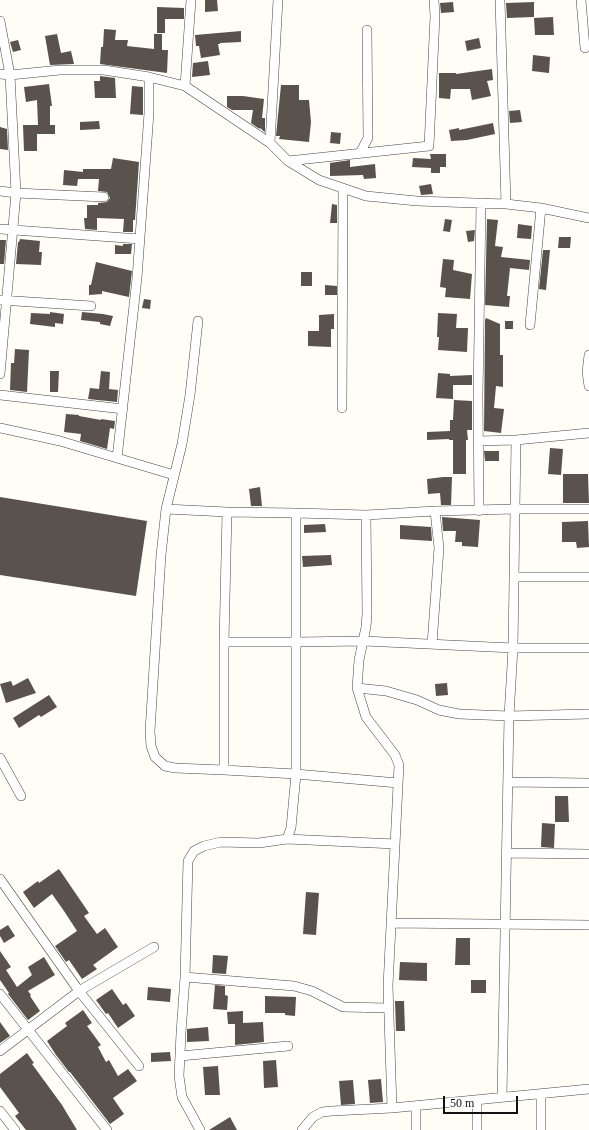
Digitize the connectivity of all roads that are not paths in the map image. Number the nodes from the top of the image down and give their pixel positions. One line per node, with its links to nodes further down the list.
1 (191, 0): 12 (street)
2 (278, 0): 13 (street)
3 (434, 0): 14 (street)
4 (500, 0): 21 (street)
5 (581, 0): 8 (street)
6 (0, 21): 10 (street)
7 (367, 30): 14 (street)
8 (585, 48)
9 (0, 74): 10 (street)
10 (10, 75): 11 (street); 18 (street)
11 (149, 77): 12 (street); 26 (street)
12 (185, 86): 13 (street)
13 (270, 143): 15 (street)
14 (360, 153): 15 (street)
15 (288, 161): 16 (street)
16 (342, 188): 20 (street); 36 (street)
17 (0, 191): 18 (street)
18 (16, 193): 19 (street); 25 (street)
19 (104, 197)
20 (481, 203): 21 (street); 41 (street)
21 (506, 204): 22 (street)
22 (541, 208): 23 (street); 30 (street)
23 (589, 218)
24 (0, 229): 25 (street)
25 (13, 231): 26 (street); 27 (street)
26 (140, 239): 37 (street)
27 (3, 300): 28 (street); 33 (street)
28 (92, 306)
29 (198, 321): 43 (street)
30 (530, 325)
31 (589, 355): 32 (street)
32 (588, 372): 34 (street)
33 (0, 374)
34 (589, 386)
35 (0, 395): 37 (street)
36 (342, 408)
37 (123, 409): 42 (street)
38 (0, 428): 42 (street)
39 (589, 433): 40 (street)
40 (516, 440): 41 (street); 45 (street)
41 (478, 441): 48 (street)
42 (117, 458): 43 (street)
43 (174, 475): 44 (street)
44 (166, 509): 49 (street); 64 (street)
45 (515, 509): 46 (street); 48 (street); 52 (street)
46 (589, 509)
47 (435, 511): 48 (street); 51 (street); 57 (street)
48 (479, 511)
49 (227, 512): 50 (street); 55 (street)
50 (296, 513): 51 (street); 56 (street)
51 (366, 515): 54 (street)
52 (514, 577): 53 (street); 58 (street)
53 (589, 577)
54 (364, 640): 56 (street); 57 (street); 60 (street)
55 (224, 642): 56 (street); 64 (street)
56 (296, 642): 65 (street)
57 (432, 644): 58 (street)
58 (513, 648): 59 (street); 62 (street)
59 (589, 648)
60 (357, 688): 62 (street); 67 (street)
61 (589, 714): 62 (street)
62 (509, 716): 66 (street)
63 (0, 758): 69 (street)
64 (224, 770): 65 (street)
65 (296, 774): 67 (street); 70 (street)
66 (508, 782): 68 (street); 72 (street)
67 (398, 783): 71 (street)
68 (589, 783)
69 (21, 796)
70 (287, 839): 71 (street); 79 (street)
71 (395, 844): 75 (street)
72 (507, 853): 73 (street); 76 (street)
73 (589, 854)
74 (0, 879): 80 (street)
75 (391, 924): 76 (street); 82 (street)
76 (505, 924): 77 (street); 90 (street)
77 (589, 925)
78 (154, 947): 80 (street)
79 (185, 978): 82 (street); 86 (street)
80 (79, 991): 83 (street); 87 (street)
81 (0, 994): 83 (street)
82 (389, 1008): 93 (street)
83 (27, 1030): 85 (street); 96 (street)
84 (288, 1046): 86 (street)
85 (0, 1051)
86 (180, 1056): 97 (street)
87 (139, 1066)
88 (589, 1088): 89 (street)
89 (541, 1094): 90 (street); 101 (street)
90 (502, 1098): 91 (street)
91 (477, 1100): 92 (street); 100 (street)
92 (416, 1106): 93 (street); 99 (street)
93 (392, 1108): 98 (street)
94 (0, 1111): 95 (street)
95 (15, 1130)
96 (107, 1130)
97 (200, 1130)
98 (302, 1130)
99 (416, 1130)
100 (477, 1130)
101 (541, 1130)

